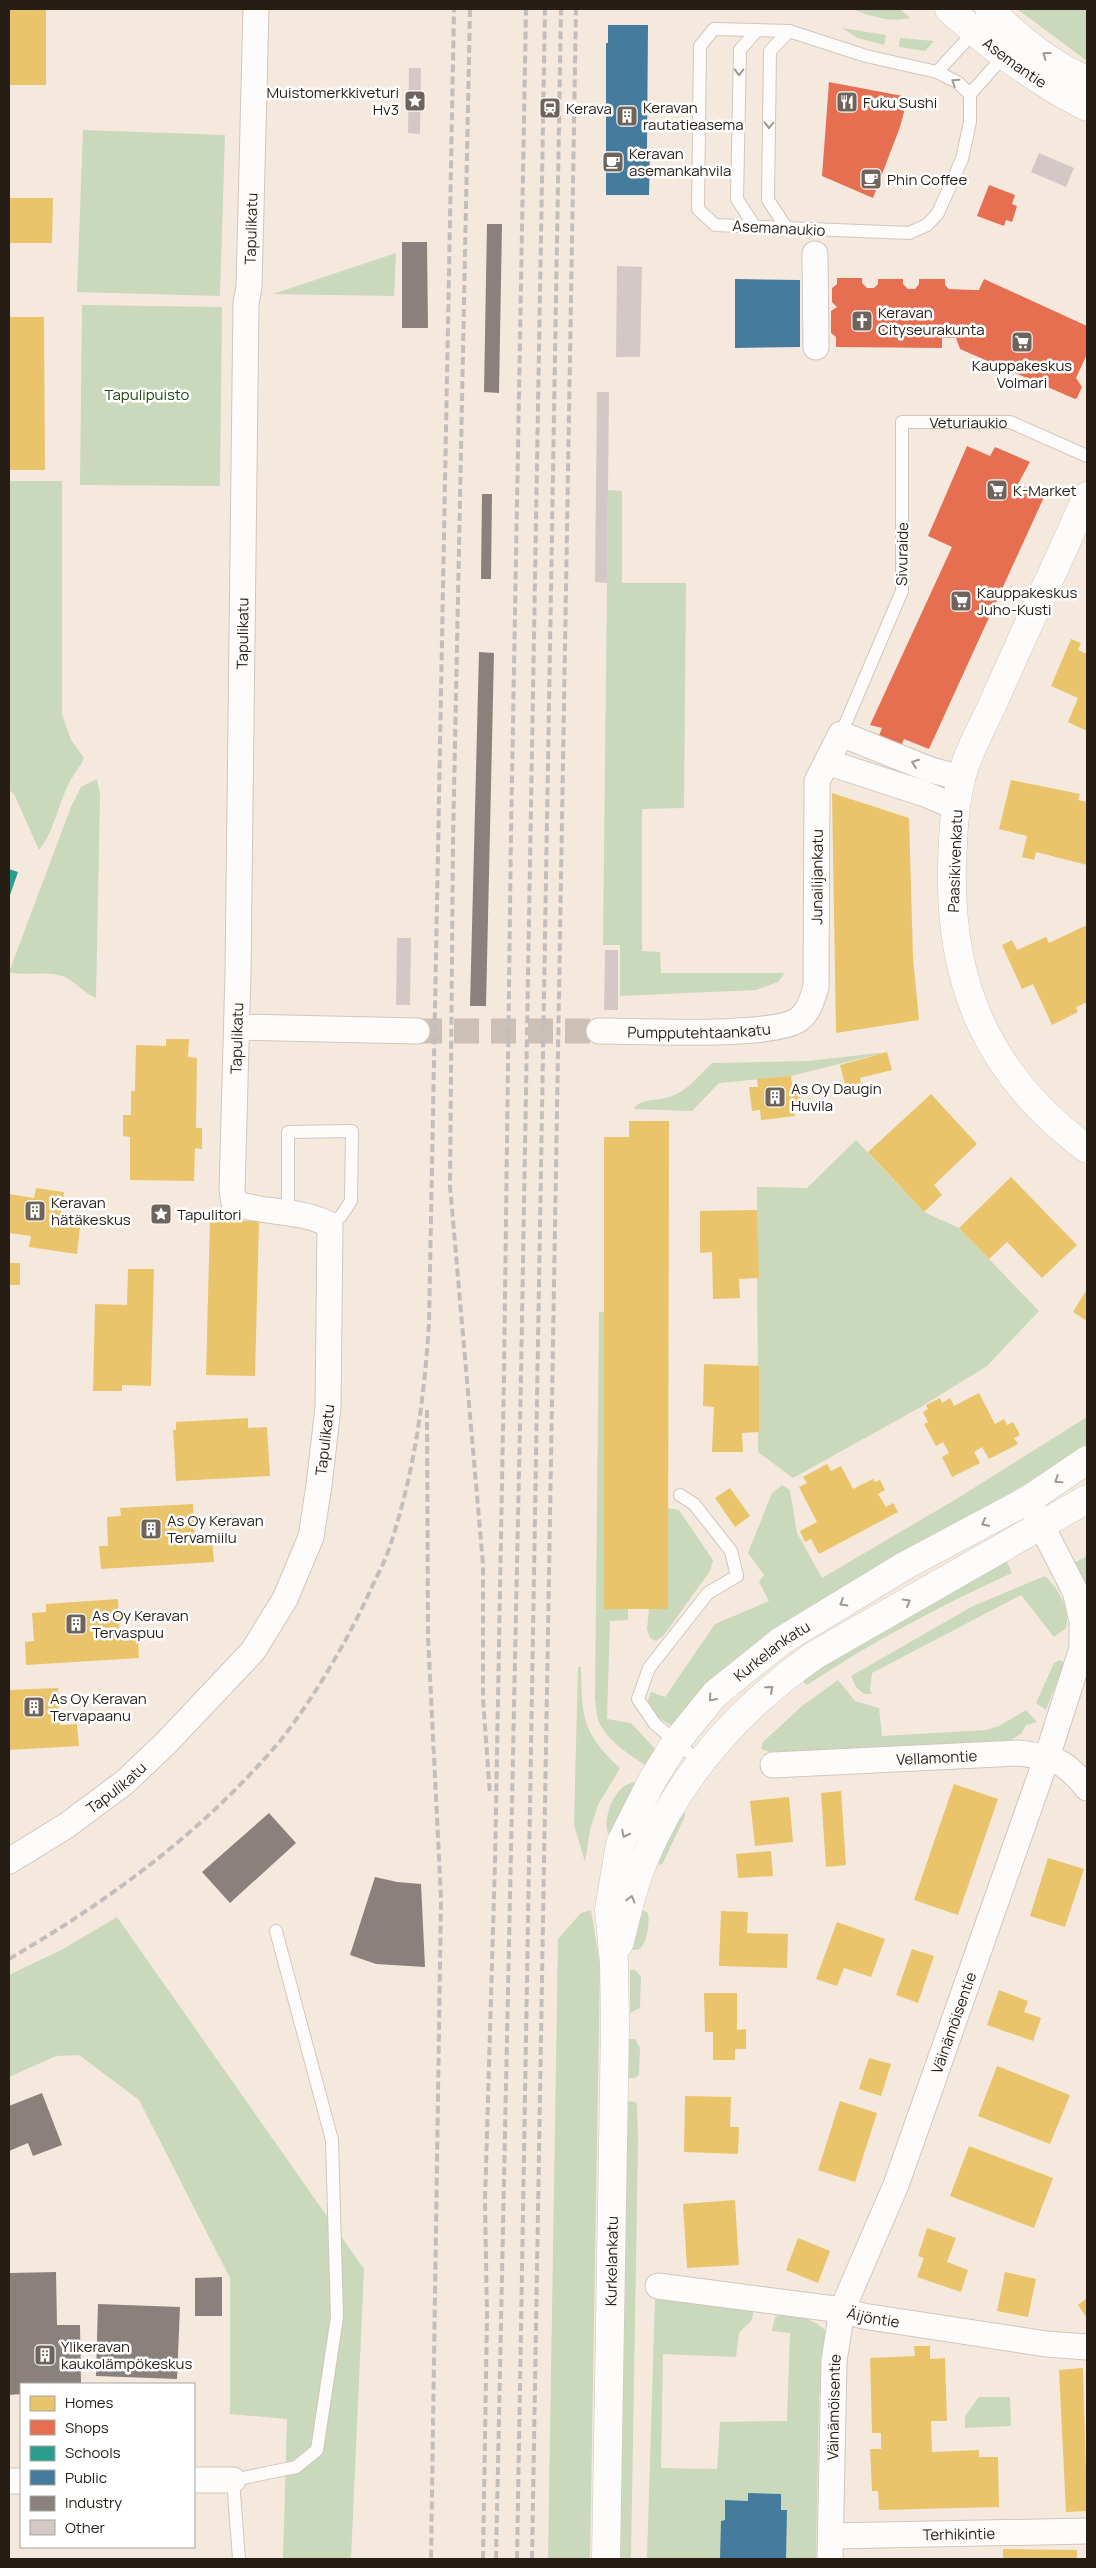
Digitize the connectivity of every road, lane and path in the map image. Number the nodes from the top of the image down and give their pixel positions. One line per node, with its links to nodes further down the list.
1 (256, 9): 24 (street, Tapulikatu)
2 (949, 9): 6 (street, Asemantie)
3 (997, 17): 6 (lane); 7 (lane); 9 (street, Asemantie, one-way to 3)
4 (757, 30): 5 (lane, Asemanaukio); 12 (lane, one-way to 12); 12 (lane, Asemanaukio)
5 (789, 31): 8 (lane, Asemanaukio); 13 (lane, one-way to 13)
6 (974, 32): 7 (street, Asemantie); 8 (lane)
7 (1004, 56): 10 (lane); 11 (street, Asemantie)
8 (937, 72): 10 (lane, Asemanaukio, one-way to 8)
9 (1087, 80)
10 (970, 94): 13 (lane, Asemanaukio)
11 (1087, 107)
12 (755, 226): 13 (lane, Asemanaukio)
13 (786, 227)
14 (815, 254): 15 (street)
15 (816, 347)
16 (902, 422): 17 (lane, Veturiaukio); 19 (lane, Sivuraide)
17 (1087, 456)
18 (1087, 496): 21 (street, Paasikivenkatu)
19 (842, 734): 20 (street, Junailijankatu); 21 (street, one-way to 19)
20 (827, 762): 22 (street); 23 (street, Junailijankatu)
21 (961, 778): 22 (street, Paasikivenkatu)
22 (956, 808): 27 (street, Paasikivenkatu)
23 (798, 1020): 26 (street, Pumpputehtaankatu)
24 (237, 1027): 25 (street); 28 (street, Tapulikatu)
25 (417, 1031)
26 (599, 1031)
27 (1087, 1149)
28 (288, 1213): 29 (street, Tapulikatu); 29 (lane)
29 (330, 1225): 41 (street, Tapulikatu)
30 (1087, 1460): 33 (street, Kurkelankatu, one-way to 33)
31 (680, 1495): 36 (lane)
32 (1087, 1499): 34 (street, Kurkelankatu)
33 (1028, 1500): 34 (street, Väinämöisentie); 36 (street, Kurkelankatu, one-way to 36)
34 (1042, 1526): 35 (street, Väinämöisentie); 38 (street, Kurkelankatu, one-way to 34)
35 (1085, 1648): 37 (street, Väinämöisentie)
36 (676, 1742): 38 (lane); 43 (street, Kurkelankatu, one-way to 43)
37 (1047, 1757): 39 (street, Vellamontie); 40 (street, Vellamontie); 45 (street, Väinämöisentie)
38 (700, 1762): 43 (street, Kurkelankatu, one-way to 38)
39 (773, 1765)
40 (1087, 1788)
41 (9, 1861)
42 (276, 1931): 48 (lane)
43 (614, 1963): 52 (street, Kurkelankatu)
44 (658, 2286): 45 (street, Äijöntie)
45 (842, 2310): 46 (street, Äijöntie); 50 (street, Väinämöisentie)
46 (1087, 2347)
47 (195, 2480): 48 (street)
48 (233, 2480): 51 (lane)
49 (1087, 2531): 50 (street, Terhikintie)
50 (831, 2547)
51 (238, 2559)
52 (606, 2559)

